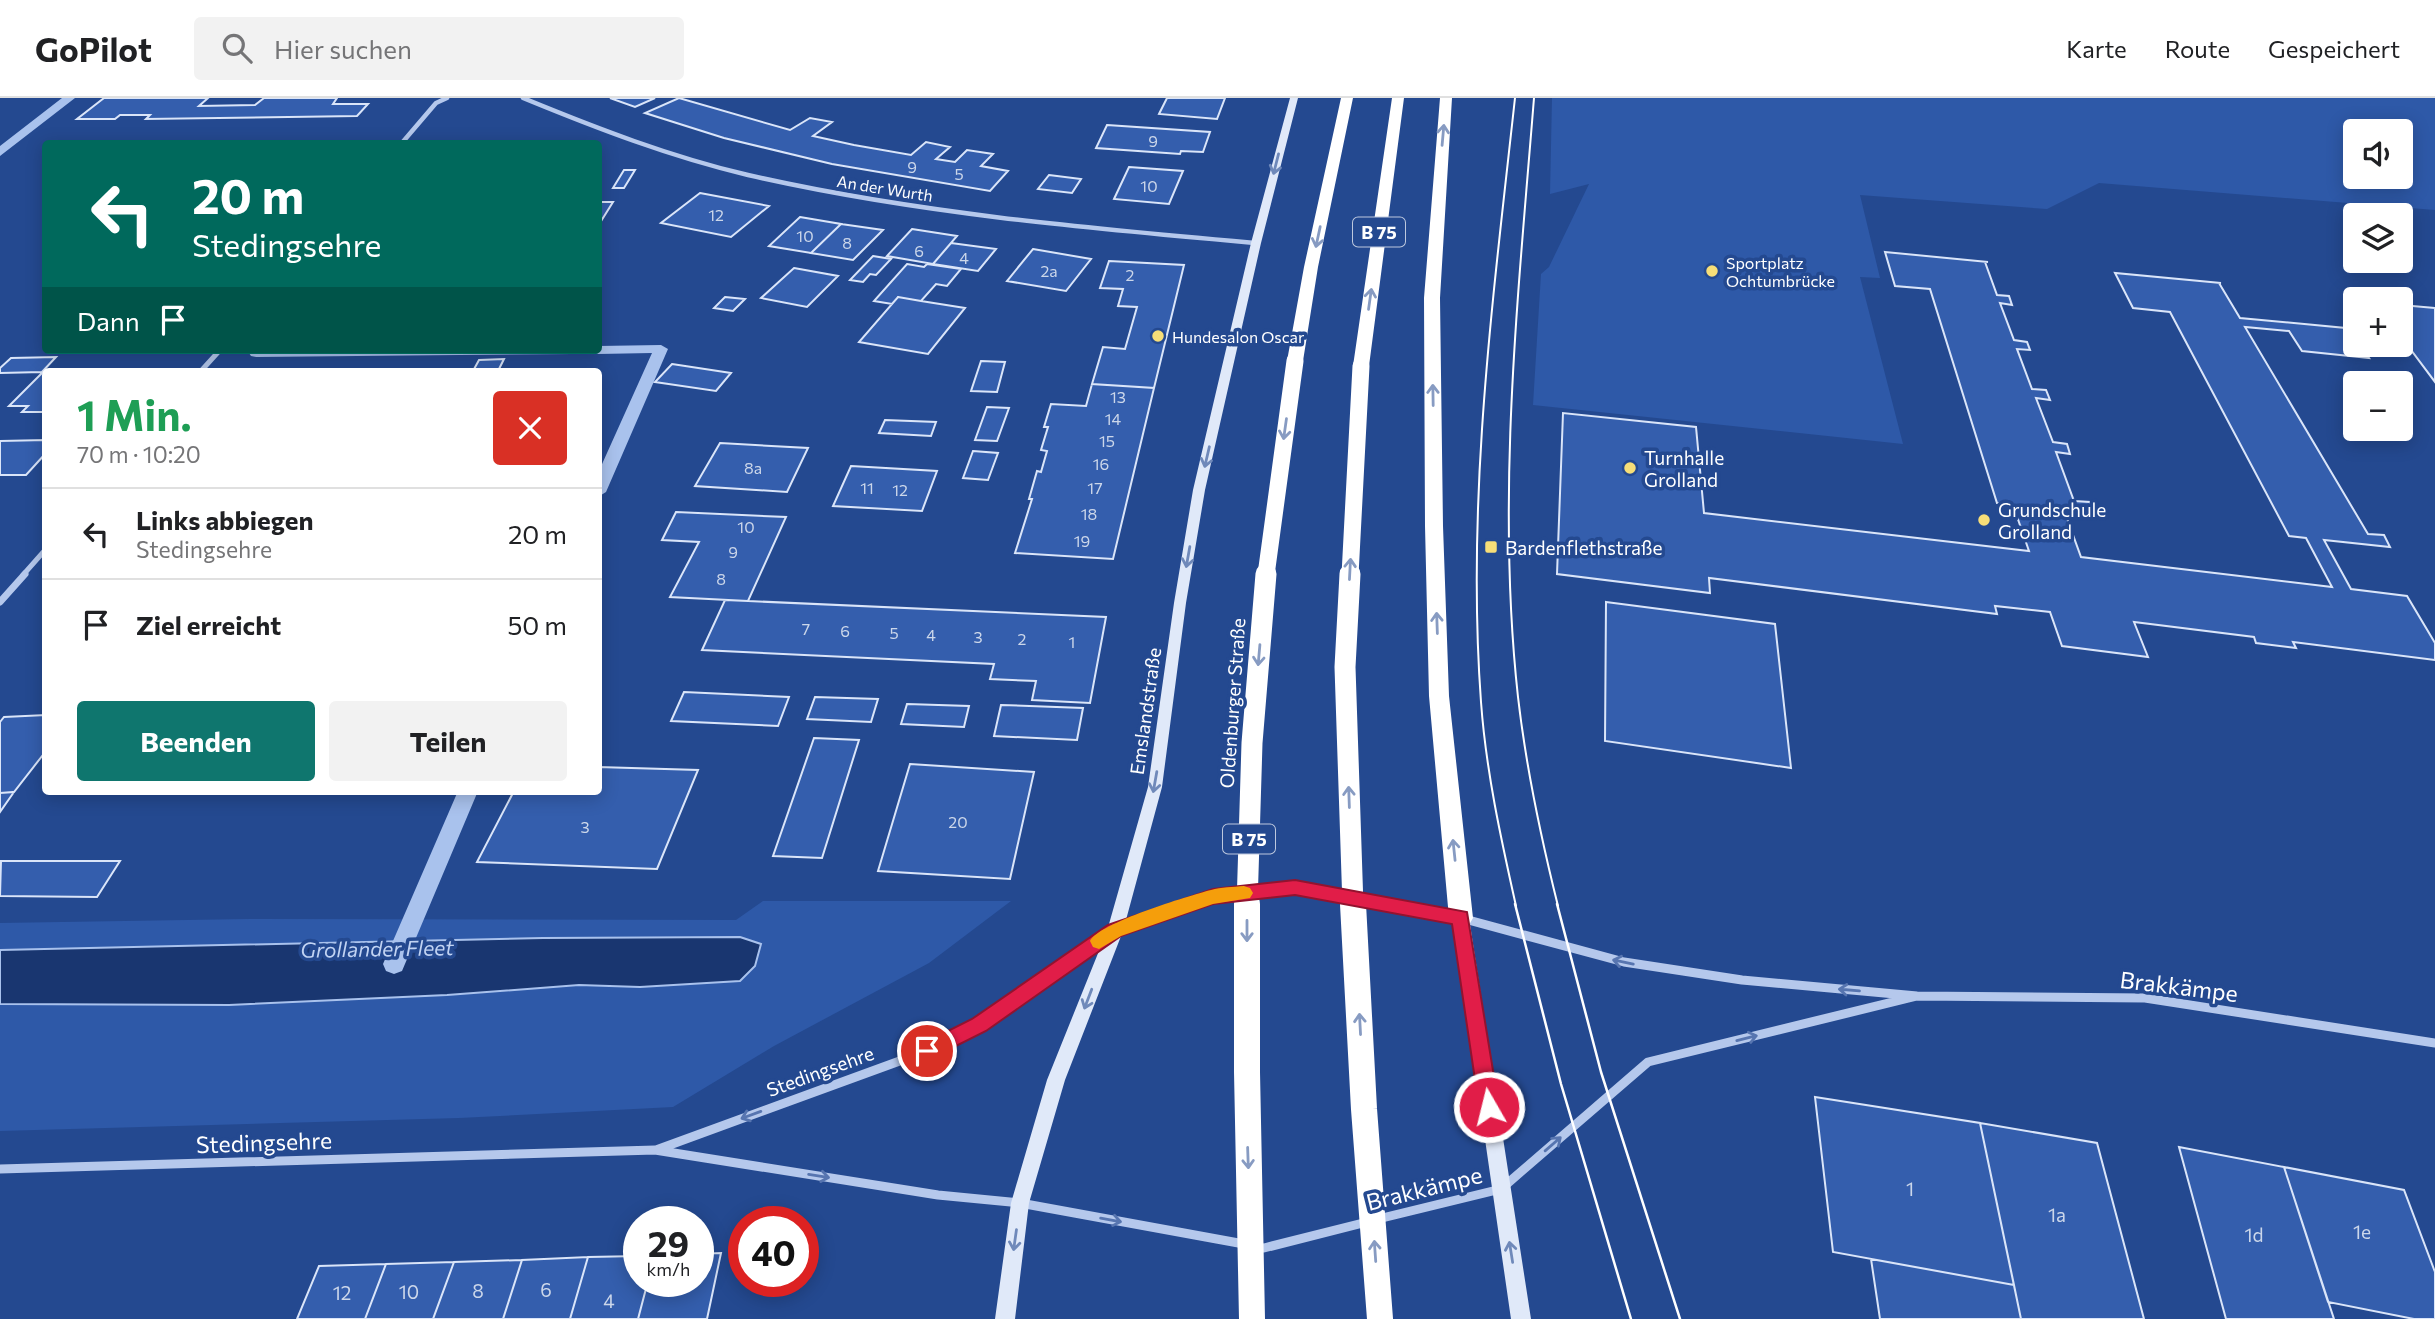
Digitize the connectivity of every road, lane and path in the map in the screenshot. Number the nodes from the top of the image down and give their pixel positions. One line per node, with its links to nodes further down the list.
1 (447, 98): 7 (street)
2 (523, 98): 8 (street, An der Wurth)
3 (1294, 98): 8 (street, Emslandstraße, one-way to 8)
4 (1347, 98): 22 (highway, Oldenburger Straße / B 75, one-way to 22, bridge)
5 (1398, 98): 23 (highway, B 75, one-way to 5, bridge)
6 (1446, 98): 13 (highway, one-way to 6)
7 (404, 140)
8 (1256, 243): 14 (street, Emslandstraße, one-way to 14)
9 (216, 354): 10 (street)
10 (204, 368)
11 (42, 554): 12 (street)
12 (0, 601)
13 (1461, 918): 14 (street, Stedingsehre); 15 (street, Brakkämpe, one-way to 13); 19 (street)
14 (1115, 931): 17 (street, Stedingsehre, one-way to 17); 20 (street, Emslandstraße, one-way to 20)
15 (1917, 996): 16 (street, Brakkämpe); 19 (street, Brakkämpe, one-way to 15)
16 (2435, 1043)
17 (655, 1150): 18 (street, Stedingsehre); 20 (street, Stedingsehre, one-way to 20)
18 (0, 1169)
19 (1501, 1189): 20 (street, Brakkämpe, one-way to 19); 24 (street, one-way to 19)
20 (1020, 1203): 21 (street, Emslandstraße, one-way to 21)
21 (1004, 1319)
22 (1252, 1319)
23 (1380, 1319)
24 (1521, 1319)

